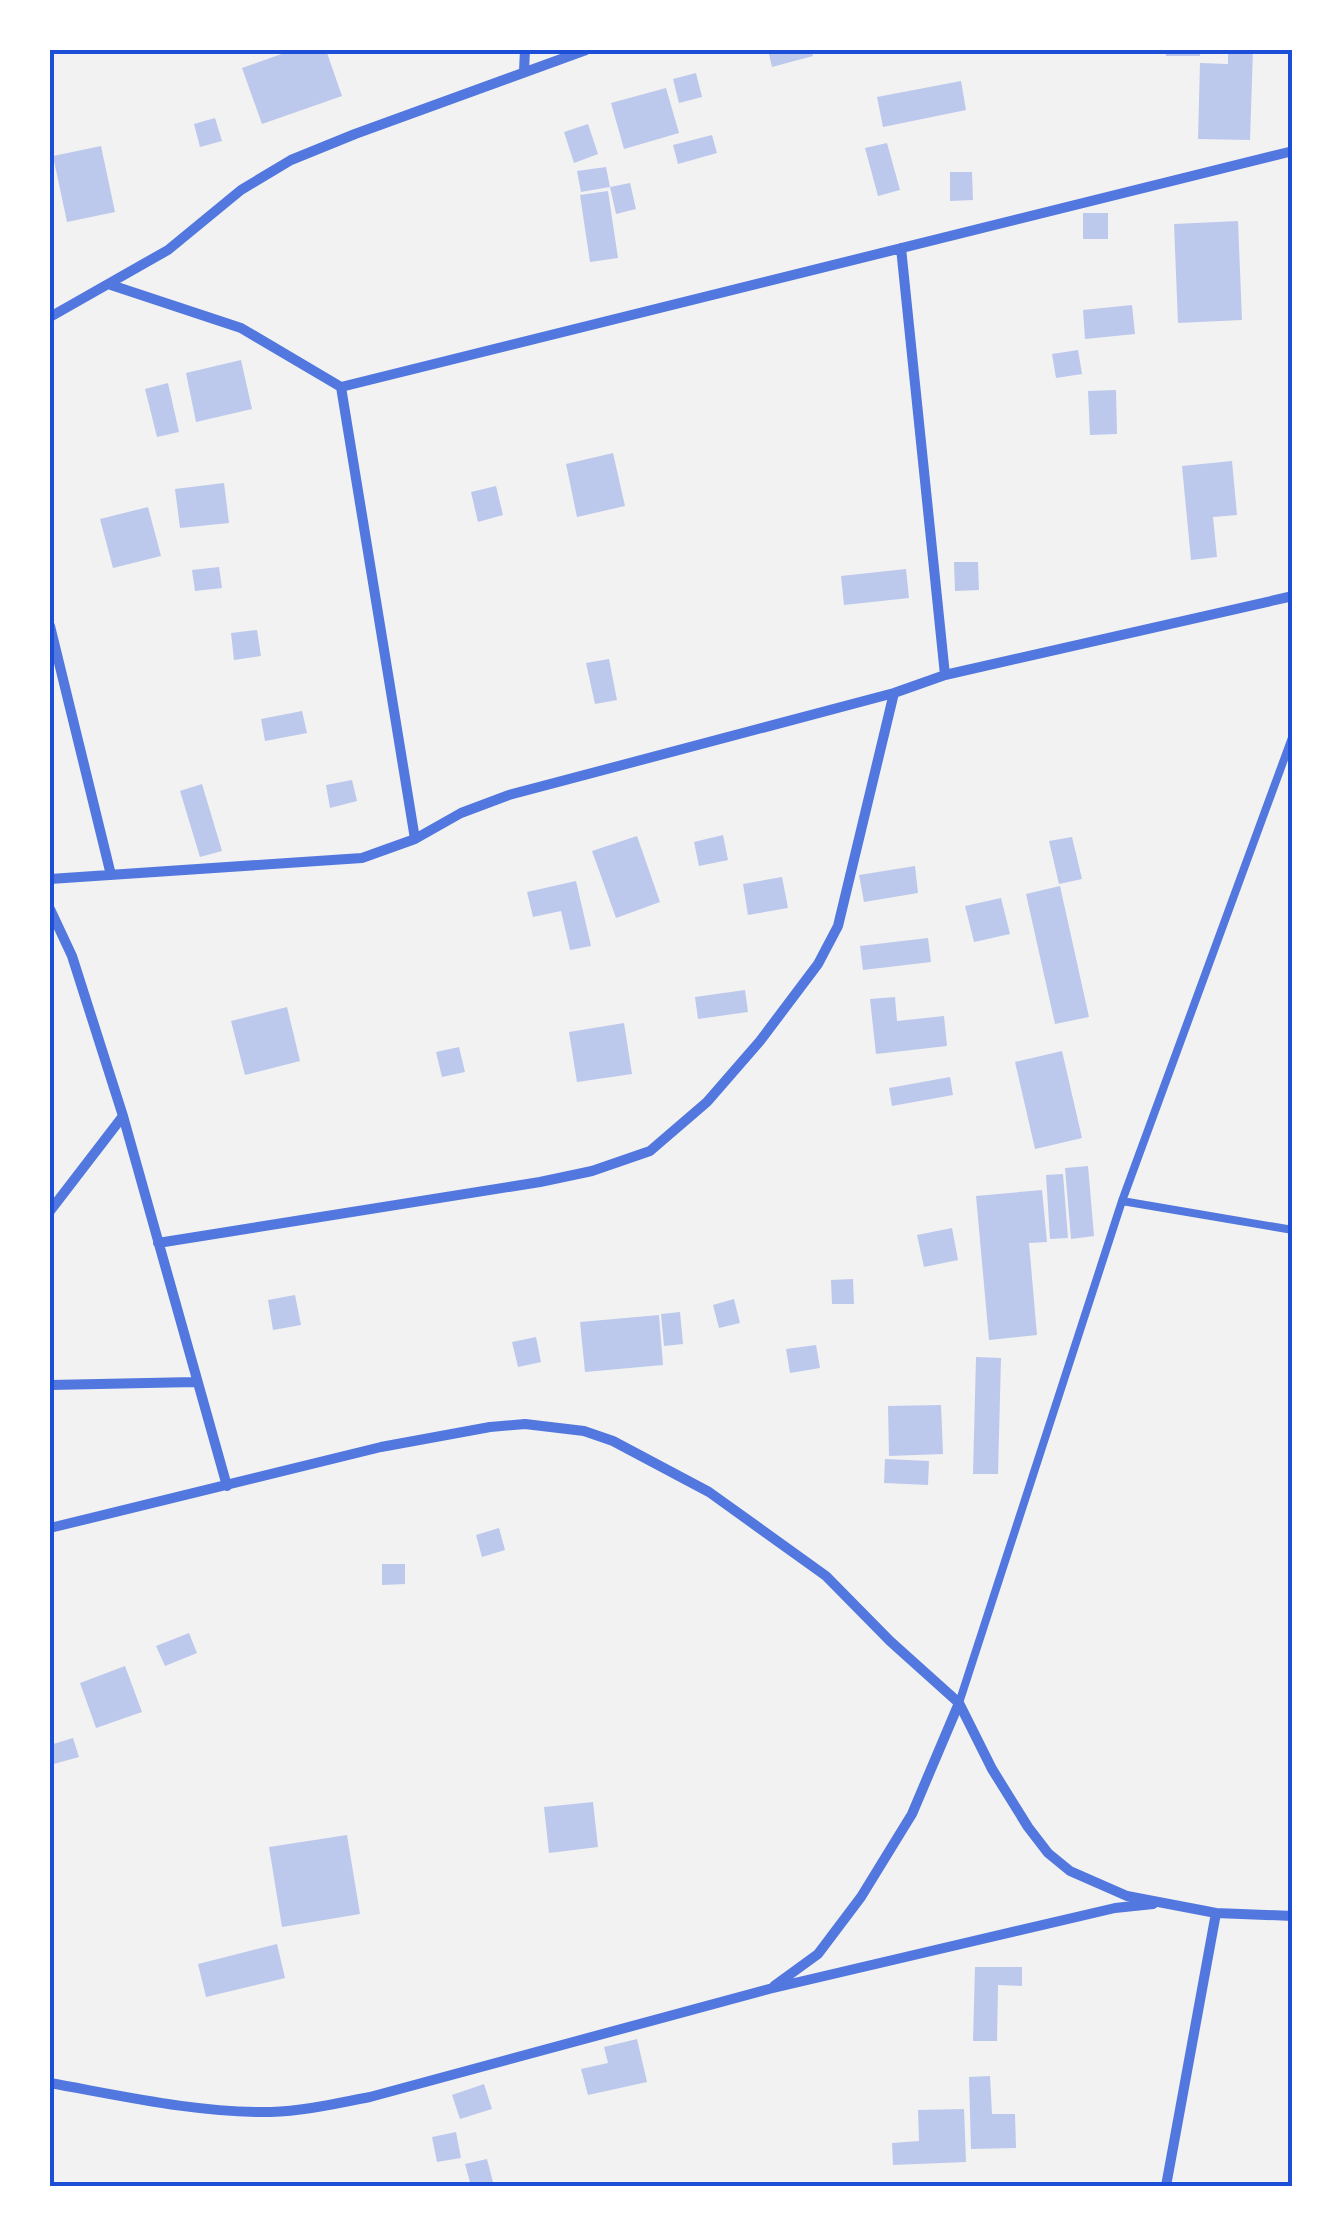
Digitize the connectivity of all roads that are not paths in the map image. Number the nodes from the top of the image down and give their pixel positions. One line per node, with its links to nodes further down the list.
1 (525, 50): 3 (street)
2 (586, 50): 3 (street)
3 (524, 71): 6 (street)
4 (1293, 151): 5 (street)
5 (901, 248): 8 (street); 11 (street)
6 (110, 284): 7 (street); 8 (street)
7 (50, 317)
8 (341, 387): 14 (street)
9 (1293, 596): 11 (street)
10 (50, 626): 15 (street)
11 (945, 675): 12 (street)
12 (894, 693): 14 (street); 22 (street)
13 (1293, 735): 19 (lane)
14 (415, 839): 15 (street)
15 (111, 875): 16 (street)
16 (50, 879)
17 (50, 910): 18 (street)
18 (123, 1116): 20 (street); 22 (street)
19 (1122, 1201): 21 (lane); 27 (lane)
20 (50, 1211)
21 (1293, 1230)
22 (158, 1243): 23 (street)
23 (195, 1382): 24 (street); 25 (street)
24 (50, 1385)
25 (227, 1486): 26 (street); 27 (street)
26 (50, 1528)
27 (958, 1702): 28 (street); 31 (street)
28 (1169, 1902): 29 (street); 31 (street)
29 (1216, 1913): 30 (street); 33 (street)
30 (1293, 1916)
31 (769, 1988): 32 (street)
32 (50, 2083)
33 (1166, 2186)

